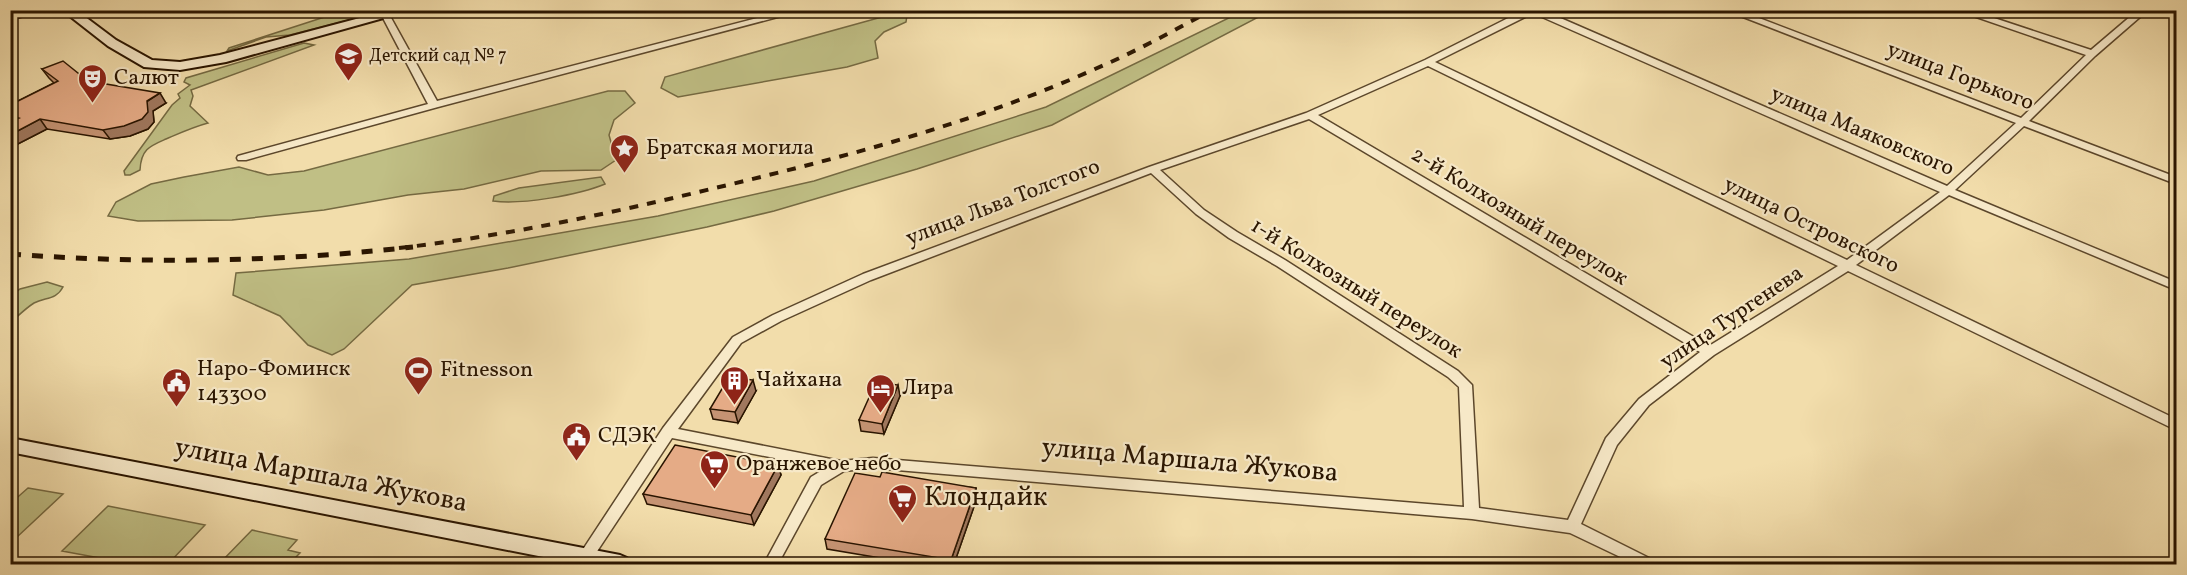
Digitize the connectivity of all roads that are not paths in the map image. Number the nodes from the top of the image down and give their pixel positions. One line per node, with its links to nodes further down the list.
1 (30, 10): 10 (main road)
2 (68, 10): 11 (main road)
3 (406, 10): 11 (main road)
4 (800, 10): 9 (street)
5 (1532, 10): 13 (street, улица Льва Толстого); 20 (street, улица Маяковского)
6 (1729, 10): 16 (street, улица Горького)
7 (1960, 10): 12 (street)
8 (2144, 10): 12 (street, улица Тургенева)
9 (784, 12): 14 (street)
10 (10, 15)
11 (386, 16): 14 (street)
12 (2092, 54): 16 (street, улица Тургенева)
13 (1428, 62): 15 (street, улица Льва Толстого); 21 (street, улица Островского)
14 (434, 105): 17 (street)
15 (1310, 115): 18 (street, улица Льва Толстого); 23 (street, 2-й Колхозный переулок)
16 (2023, 123): 19 (street, улица Горького); 20 (street, улица Тургенева)
17 (242, 158)
18 (1153, 169): 25 (street, улица Льва Толстого); 28 (street, 1-й Колхозный переулок)
19 (2176, 181)
20 (1948, 191): 21 (street, улица Тургенева); 22 (street, улица Маяковского)
21 (1848, 266): 23 (street, улица Тургенева); 24 (street, улица Островского)
22 (2176, 286)
23 (1709, 352): 29 (street, улица Тургенева)
24 (2176, 425)
25 (668, 432): 27 (street); 30 (street, улица Льва Толстого)
26 (10, 445): 30 (main road, улица Маршала Жукова)
27 (841, 466): 28 (street, улица Маршала Жукова); 32 (street, улица Маршала Жукова)
28 (1472, 513): 29 (street, улица Маршала Жукова)
29 (1572, 526): 33 (street, улица Маршала Жукова)
30 (585, 558): 31 (main road, улица Маршала Жукова)
31 (620, 564)
32 (771, 564)
33 (1648, 564)

